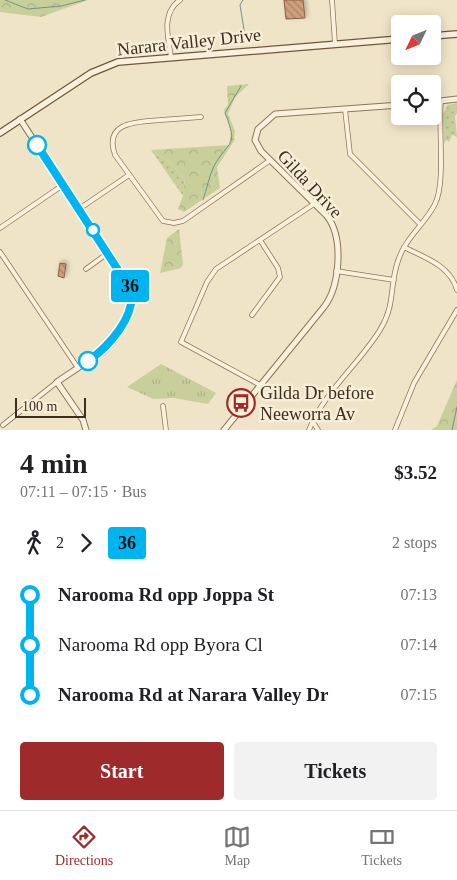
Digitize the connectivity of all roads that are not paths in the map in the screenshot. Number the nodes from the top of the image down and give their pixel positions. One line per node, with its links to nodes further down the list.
1 (180, 0): 7 (street)
2 (332, 0): 6 (street)
3 (457, 34): 4 (main road)
4 (441, 35)
5 (391, 40): 6 (main road, Narara Valley Drive)
6 (335, 44): 7 (main road, Narara Valley Drive)
7 (171, 57): 13 (main road, Narara Valley Drive)
8 (457, 99): 9 (street)
9 (441, 101)
10 (391, 106): 11 (street, Gilda Drive)
11 (345, 110): 16 (street, Gilda Drive); 21 (street)
12 (201, 117): 17 (street)
13 (20, 119): 15 (main road, Narara Valley Drive); 18 (street)
14 (441, 125): 21 (street)
15 (0, 133)
16 (269, 161): 17 (street); 19 (street, Gilda Drive)
17 (129, 175): 20 (street)
18 (63, 185): 20 (street); 22 (street)
19 (314, 204): 23 (street); 29 (street, Gilda Drive)
20 (79, 209): 25 (street)
21 (420, 224): 24 (street)
22 (0, 228)
23 (260, 240): 33 (street); 36 (street)
24 (404, 247): 30 (street); 31 (street)
25 (108, 253): 28 (street); 34 (street)
26 (1, 254): 27 (street); 34 (street)
27 (0, 261)
28 (86, 269)
29 (336, 271): 30 (street); 36 (street, Gilda Drive)
30 (394, 280): 38 (street)
31 (457, 290)
32 (457, 310): 45 (street)
33 (252, 314)
34 (78, 368): 35 (street)
35 (57, 382): 39 (street); 40 (street)
36 (260, 385): 42 (street, Gilda Drive)
37 (163, 406): 41 (street)
38 (312, 422): 43 (street); 44 (street)
39 (3, 425)
40 (86, 430)
41 (166, 430)
42 (224, 430)
43 (309, 430)
44 (318, 430)
45 (395, 430)

